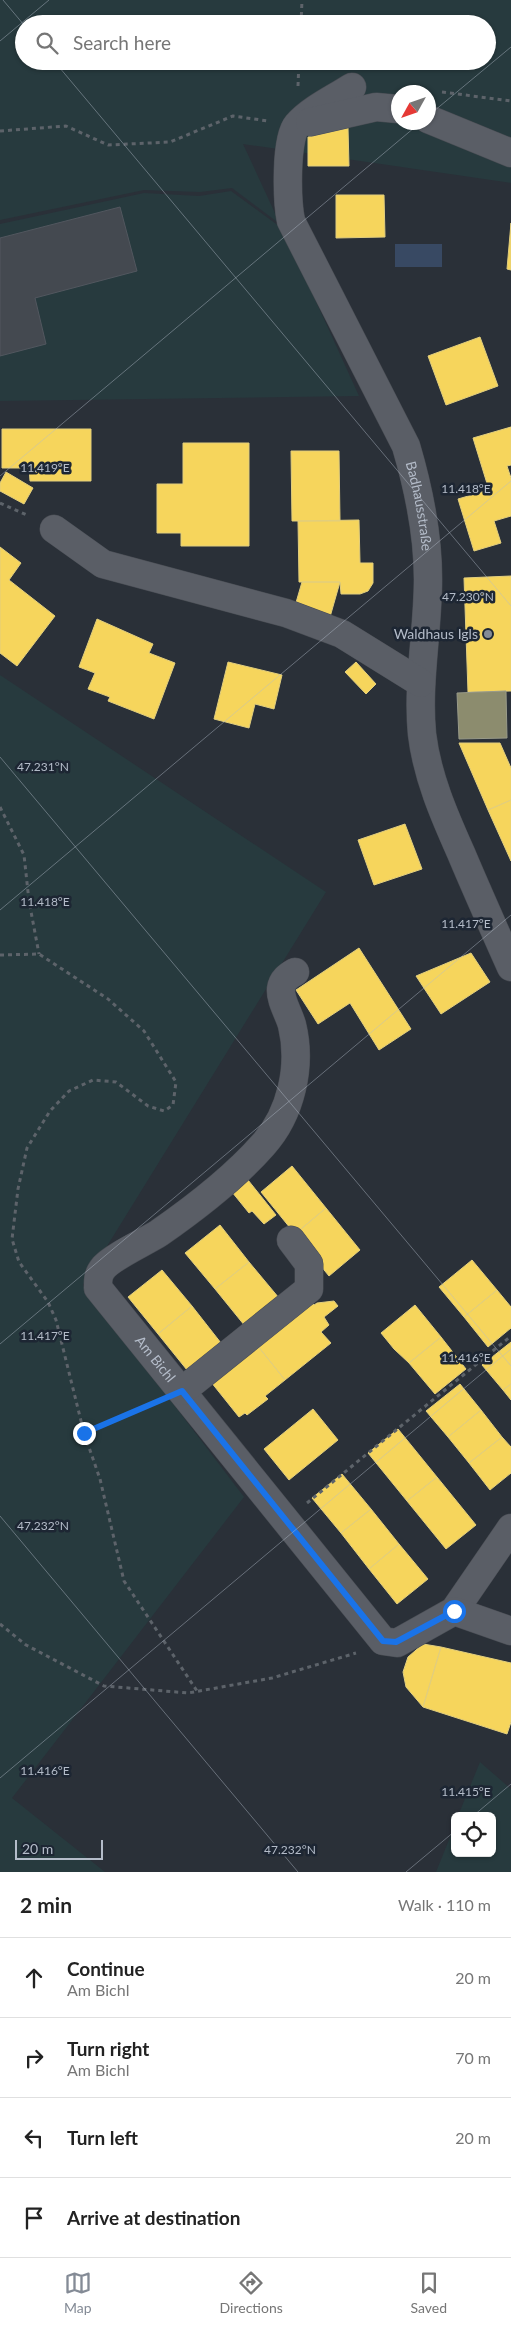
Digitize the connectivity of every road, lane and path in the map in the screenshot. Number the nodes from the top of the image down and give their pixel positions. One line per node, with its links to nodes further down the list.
1 (302, 0): 2 (path)
2 (301, 15)
3 (352, 87): 6 (street)
4 (391, 108): 6 (street)
5 (436, 122): 8 (street)
6 (296, 125): 7 (path); 10 (street, Badhausstraße)
7 (0, 131)
8 (511, 153)
9 (54, 529): 10 (street)
10 (421, 683): 13 (street, Badhausstraße)
11 (0, 807): 12 (path)
12 (39, 954)
13 (511, 967)
14 (295, 972): 17 (street, Am Bichl)
15 (291, 1240): 17 (street)
16 (511, 1336): 19 (path)
17 (182, 1391): 18 (path); 19 (street, Am Bichl)
18 (84, 1433)
19 (285, 1520): 24 (street, Am Bichl)
20 (511, 1528): 21 (street)
21 (454, 1611): 23 (street); 24 (street)
22 (0, 1624): 24 (path)
23 (511, 1631)
24 (389, 1643)

